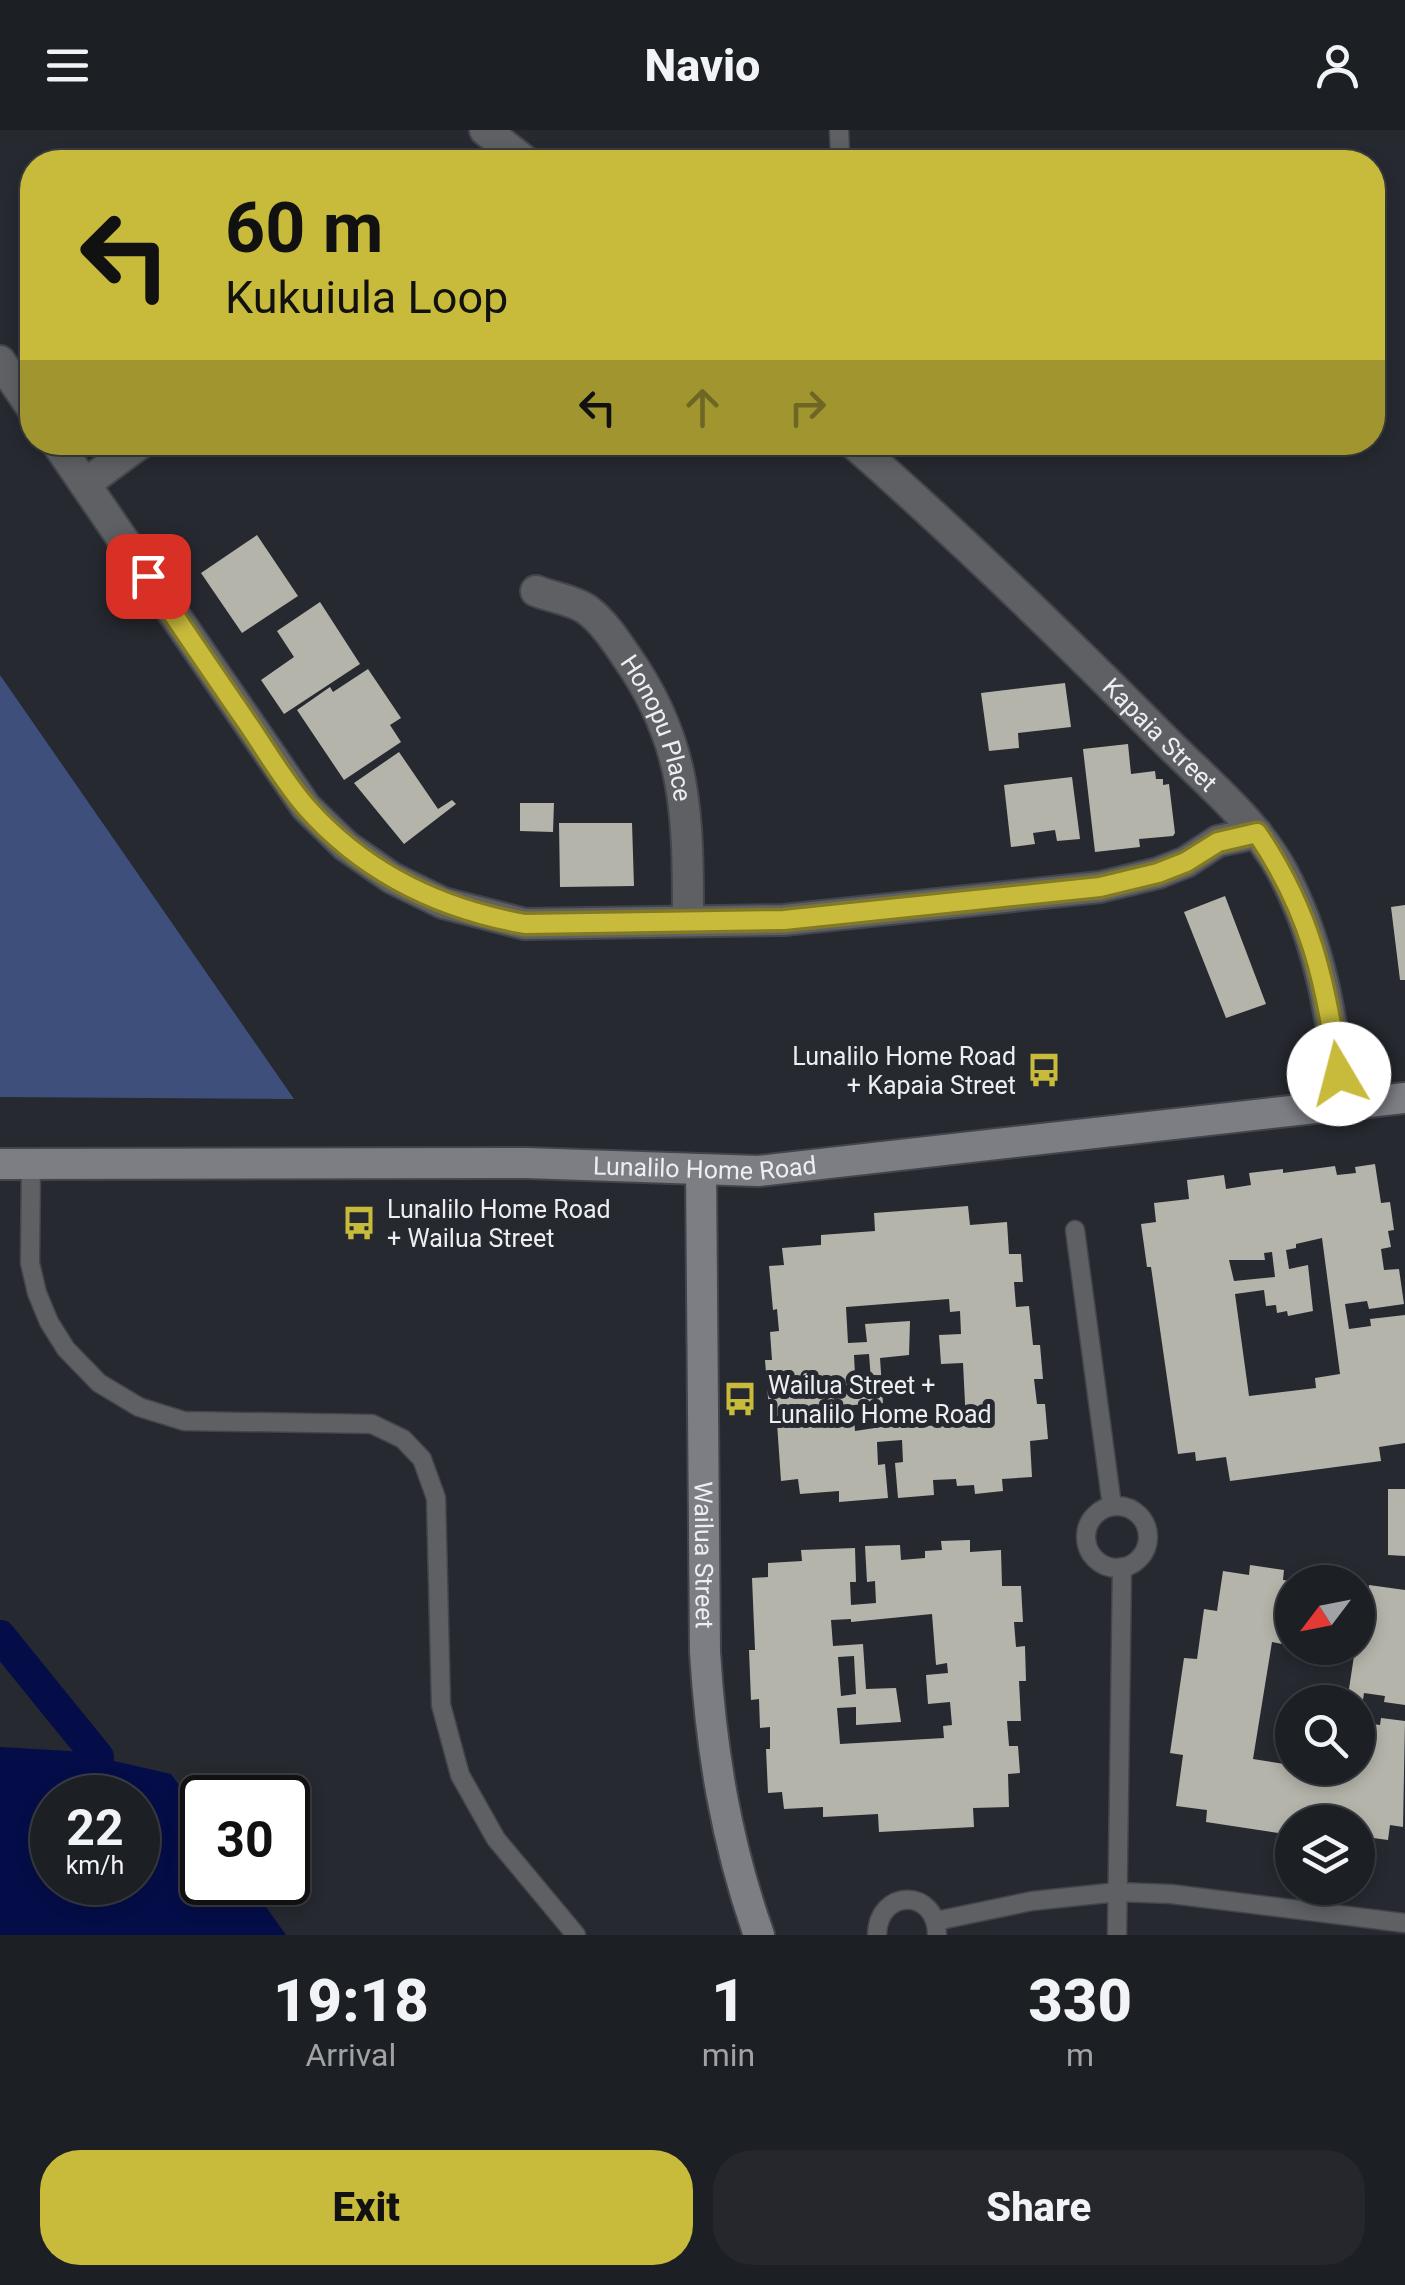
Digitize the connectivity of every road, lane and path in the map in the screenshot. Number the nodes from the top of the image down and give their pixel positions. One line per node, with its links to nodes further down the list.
1 (485, 130): 2 (street)
2 (511, 150)
3 (0, 361): 4 (street)
4 (20, 390)
5 (65, 455): 8 (street)
6 (124, 455): 8 (street)
7 (867, 455): 10 (street, Kapaia Street)
8 (85, 484): 11 (street)
9 (536, 591): 11 (street, Honopu Place)
10 (1257, 833): 11 (street); 13 (street, Kapaia Street)
11 (688, 919)
12 (1405, 1098): 13 (main road, Lunalilo Home Road)
13 (1343, 1105): 16 (main road, Lunalilo Home Road)
14 (0, 1164): 15 (main road, Lunalilo Home Road)
15 (31, 1164): 16 (main road, Lunalilo Home Road); 23 (lane)
16 (702, 1170): 24 (main road, Wailua Street)
17 (1075, 1230): 18 (lane)
18 (1112, 1506): 19 (lane); 19 (lane)
19 (1122, 1567): 20 (lane)
20 (1118, 1892): 21 (lane); 22 (lane); 26 (lane)
21 (1405, 1923)
22 (937, 1928): 25 (lane)
23 (576, 1935)
24 (759, 1935)
25 (877, 1935)
26 (1117, 1935)

